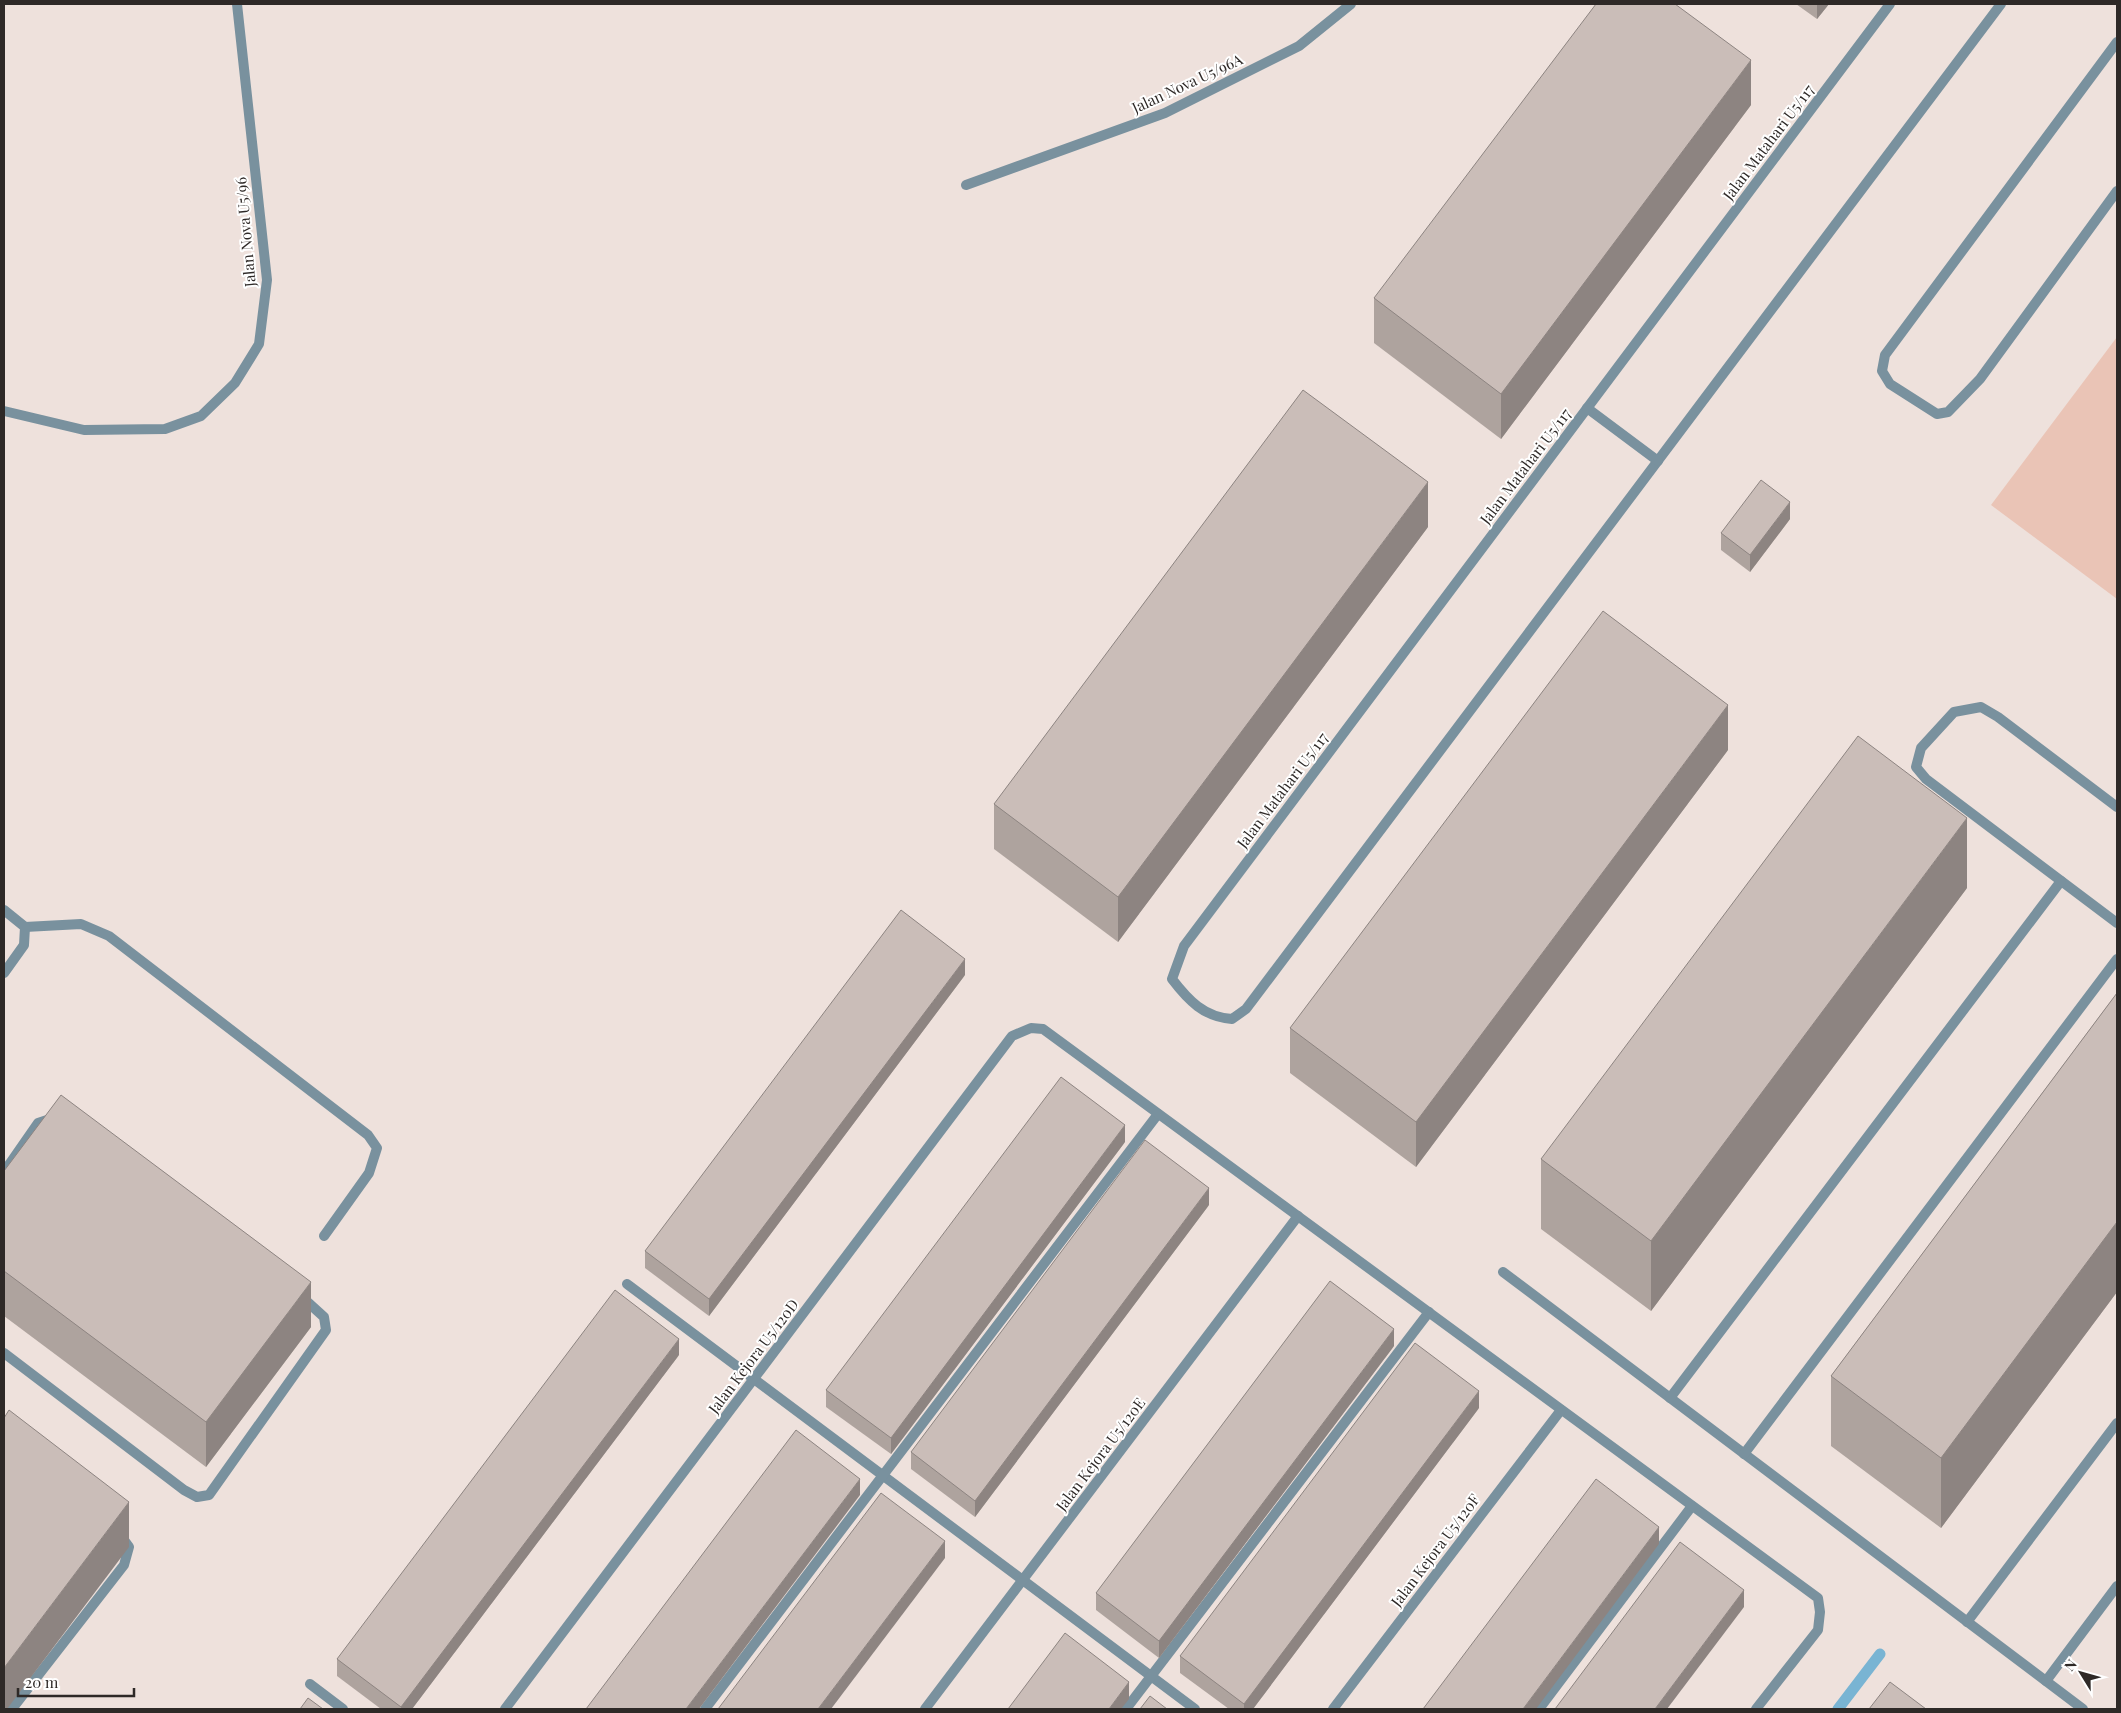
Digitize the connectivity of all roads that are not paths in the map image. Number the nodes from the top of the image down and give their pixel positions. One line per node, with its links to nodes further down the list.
1 (237, 4): 9 (street, Jalan Nova U5/96)
2 (1352, 4): 6 (street, Jalan Nova U5/96A)
3 (1890, 4): 8 (street, Jalan Matahari U5/117)
4 (2001, 4): 10 (street)
5 (2117, 42): 7 (street)
6 (966, 185)
7 (2117, 191)
8 (1587, 408): 10 (street); 10 (street, Jalan Matahari U5/117)
9 (4, 411)
10 (1658, 461)
11 (2117, 807): 12 (street)
12 (2061, 881): 14 (street); 29 (street)
13 (4, 910): 15 (street)
14 (2117, 923)
15 (25, 927): 17 (street); 22 (street)
16 (2117, 959): 32 (street)
17 (4, 973)
18 (1158, 1114): 21 (street); 28 (street, Jalan Kejora U5/120D); 33 (street)
19 (61, 1124): 20 (street)
20 (4, 1172)
21 (1298, 1216): 26 (street); 36 (street, Jalan Kejora U5/120E)
22 (324, 1236)
23 (1503, 1272): 29 (street)
24 (627, 1284): 28 (street)
25 (293, 1291): 27 (street)
26 (1429, 1312): 30 (street); 39 (street)
27 (4, 1353)
28 (754, 1379): 33 (street); 44 (street, Jalan Kejora U5/120D)
29 (1670, 1398): 32 (street)
30 (1561, 1410): 34 (street); 49 (street, Jalan Kejora U5/120F)
31 (2117, 1423): 38 (street)
32 (1744, 1454): 38 (street)
33 (883, 1475): 36 (street); 45 (street)
34 (1692, 1506): 50 (street); 51 (street)
35 (110, 1526): 42 (street)
36 (1024, 1580): 39 (street); 46 (street, Jalan Kejora U5/120E)
37 (2117, 1586): 40 (street)
38 (1967, 1622): 40 (street)
39 (1151, 1676): 47 (street); 48 (street)
40 (2046, 1681): 52 (street)
41 (310, 1684): 43 (street)
42 (12, 1709)
43 (343, 1709)
44 (505, 1709)
45 (705, 1709)
46 (925, 1709)
47 (1126, 1709)
48 (1195, 1709)
49 (1333, 1709)
50 (1539, 1709)
51 (1756, 1709)
52 (2083, 1709)

